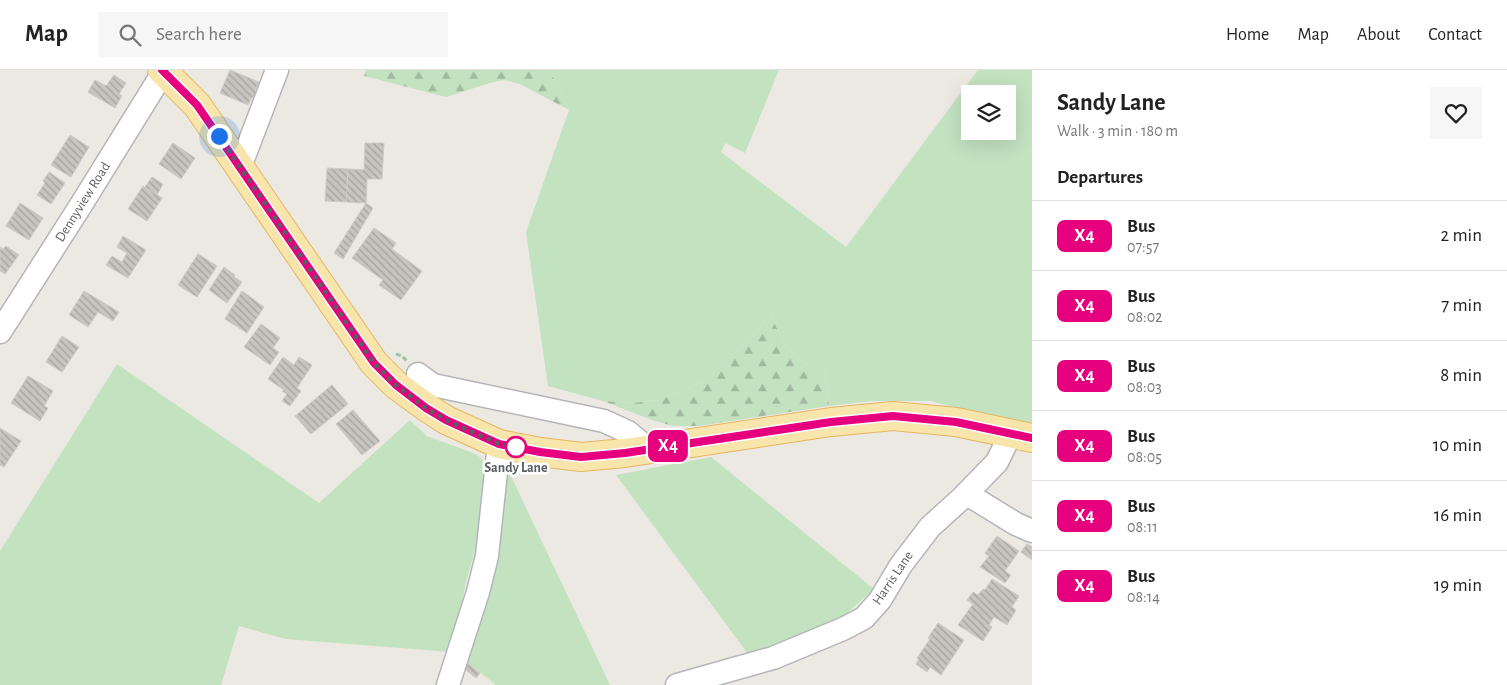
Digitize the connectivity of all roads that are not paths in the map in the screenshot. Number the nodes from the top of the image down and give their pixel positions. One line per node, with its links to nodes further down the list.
1 (277, 70): 3 (street)
2 (163, 71): 3 (main road); 4 (street, Dennyview Road)
3 (240, 166): 7 (main road)
4 (0, 332)
5 (418, 374): 8 (street)
6 (1022, 436): 8 (main road); 9 (street, Harris Lane)
7 (499, 444): 8 (main road); 11 (street)
8 (648, 449)
9 (966, 494): 10 (street); 12 (street, Harris Lane)
10 (1032, 531)
11 (448, 685)
12 (677, 685)

